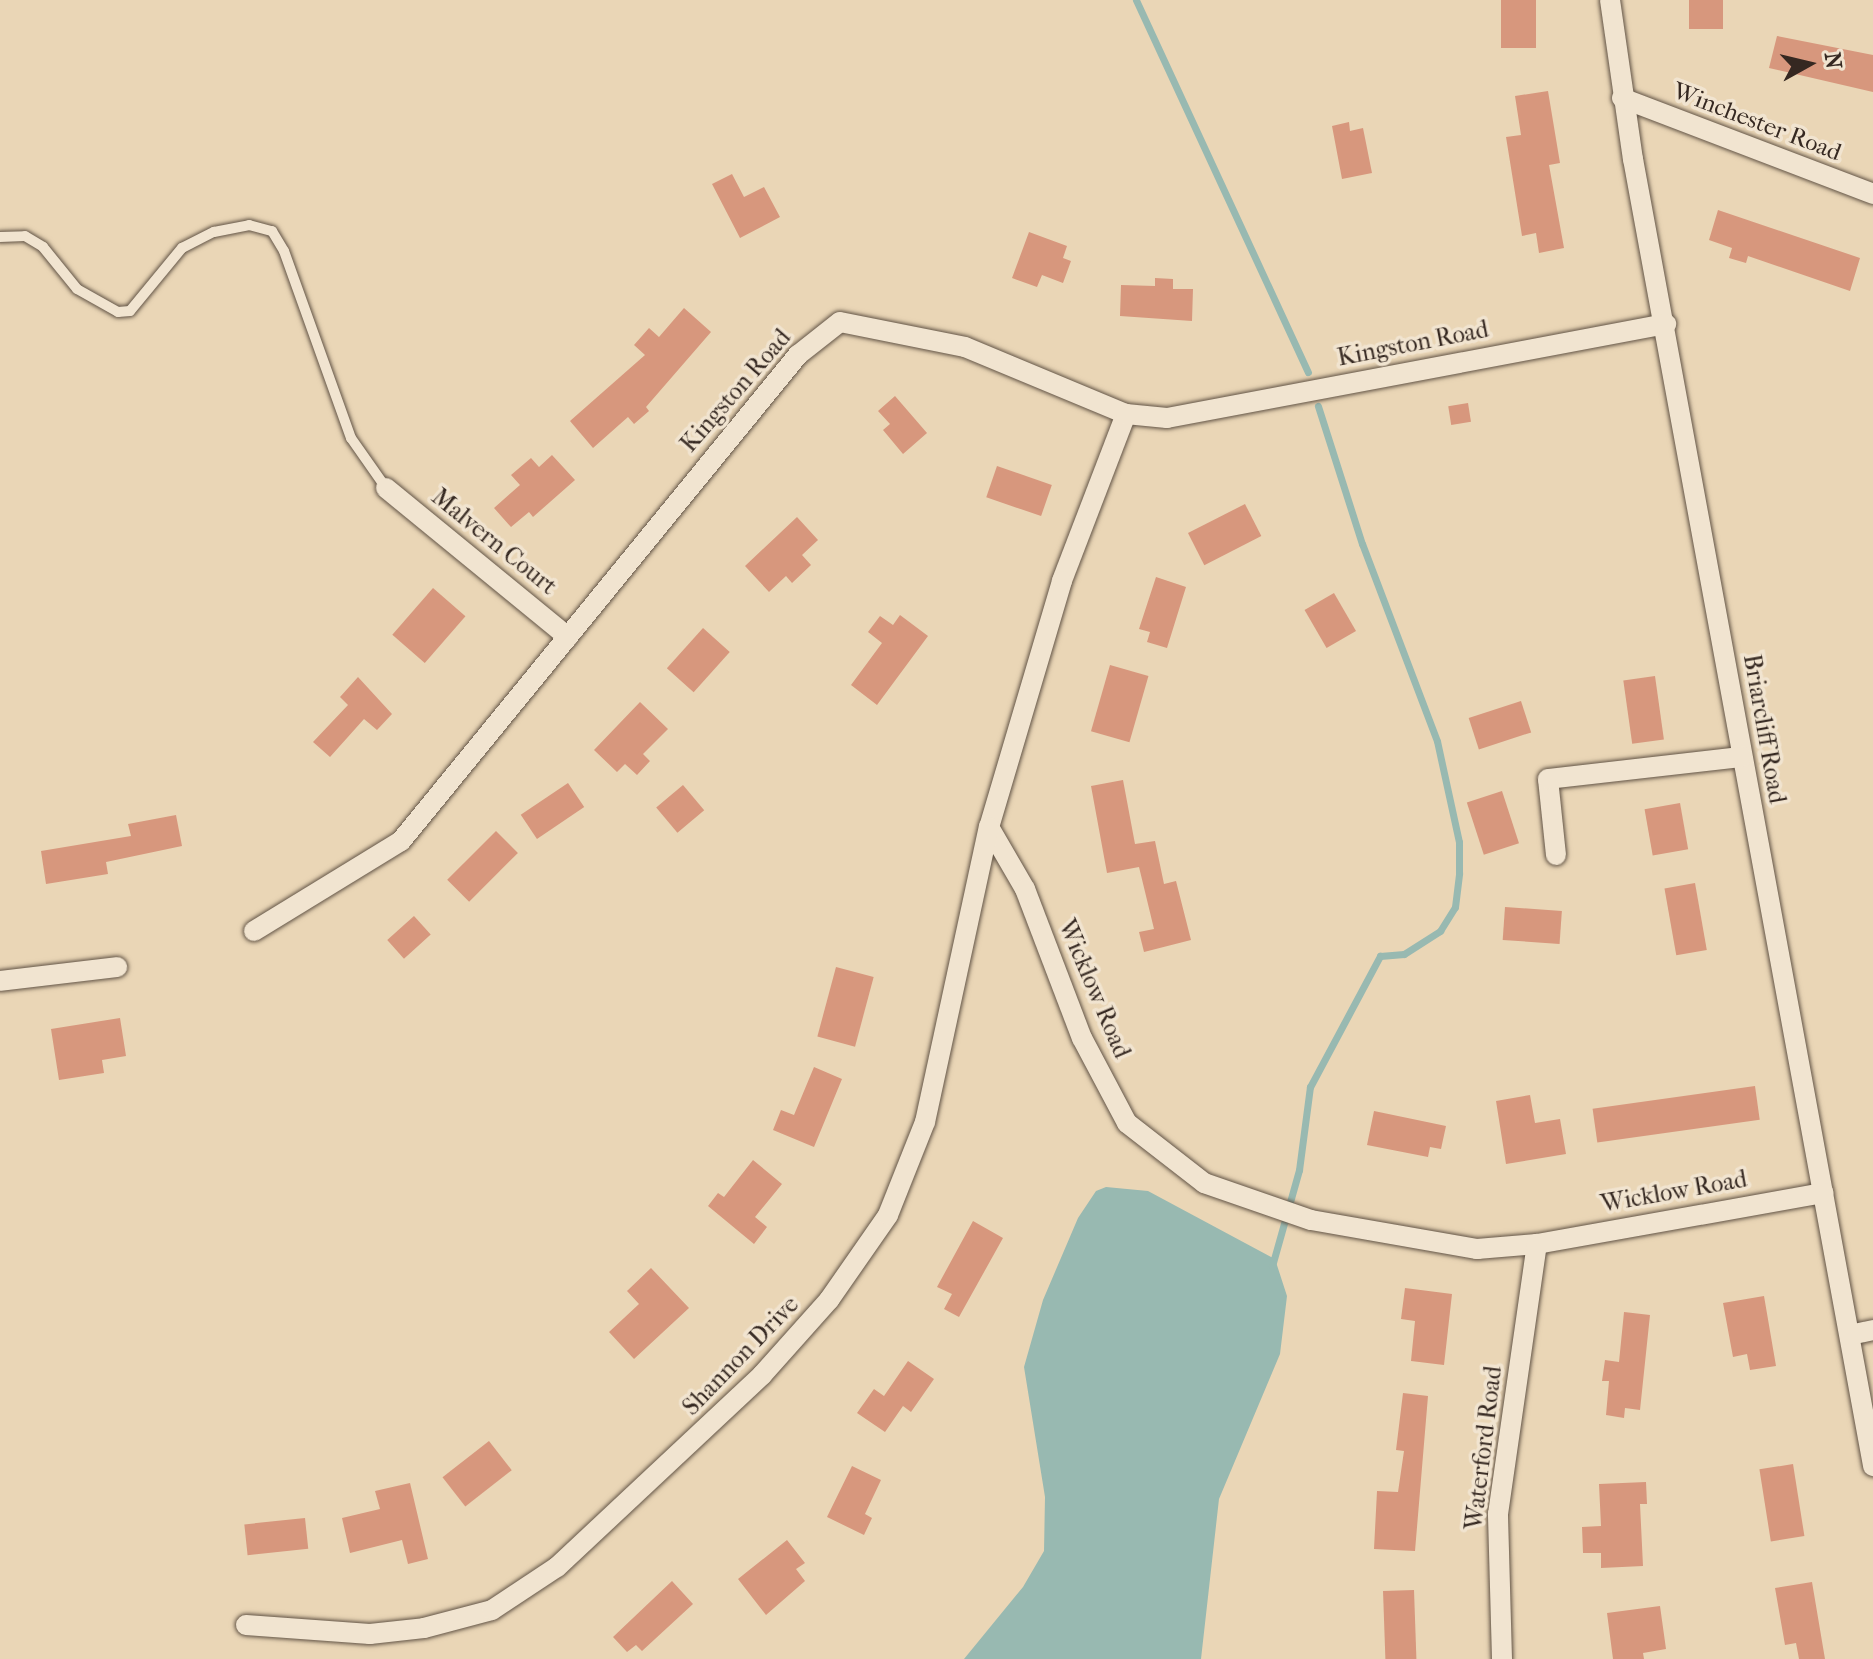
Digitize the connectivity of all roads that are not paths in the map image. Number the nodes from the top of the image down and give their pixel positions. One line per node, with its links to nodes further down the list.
1 (1610, 0): 2 (street, Briarcliff Road)
2 (1622, 98): 3 (street, Winchester Road); 5 (street, Briarcliff Road)
3 (1873, 194)
4 (0, 237): 7 (lane)
5 (1666, 324): 6 (street, Kingston Road); 9 (street, Briarcliff Road)
6 (1126, 414): 8 (street, Kingston Road); 10 (street)
7 (386, 488): 8 (street, Malvern Court)
8 (568, 637): 12 (street, Kingston Road)
9 (1742, 757): 11 (street); 15 (street, Briarcliff Road)
10 (989, 827): 16 (street, Wicklow Road); 20 (street, Shannon Drive)
11 (1556, 855)
12 (254, 931)
13 (117, 967): 14 (street)
14 (0, 981)
15 (1823, 1193): 16 (street, Wicklow Road); 18 (street, Briarcliff Road)
16 (1537, 1244): 21 (street, Waterford Road)
17 (1873, 1330): 18 (street)
18 (1850, 1335): 19 (street, Briarcliff Road)
19 (1873, 1466)
20 (246, 1625)
21 (1502, 1659)

